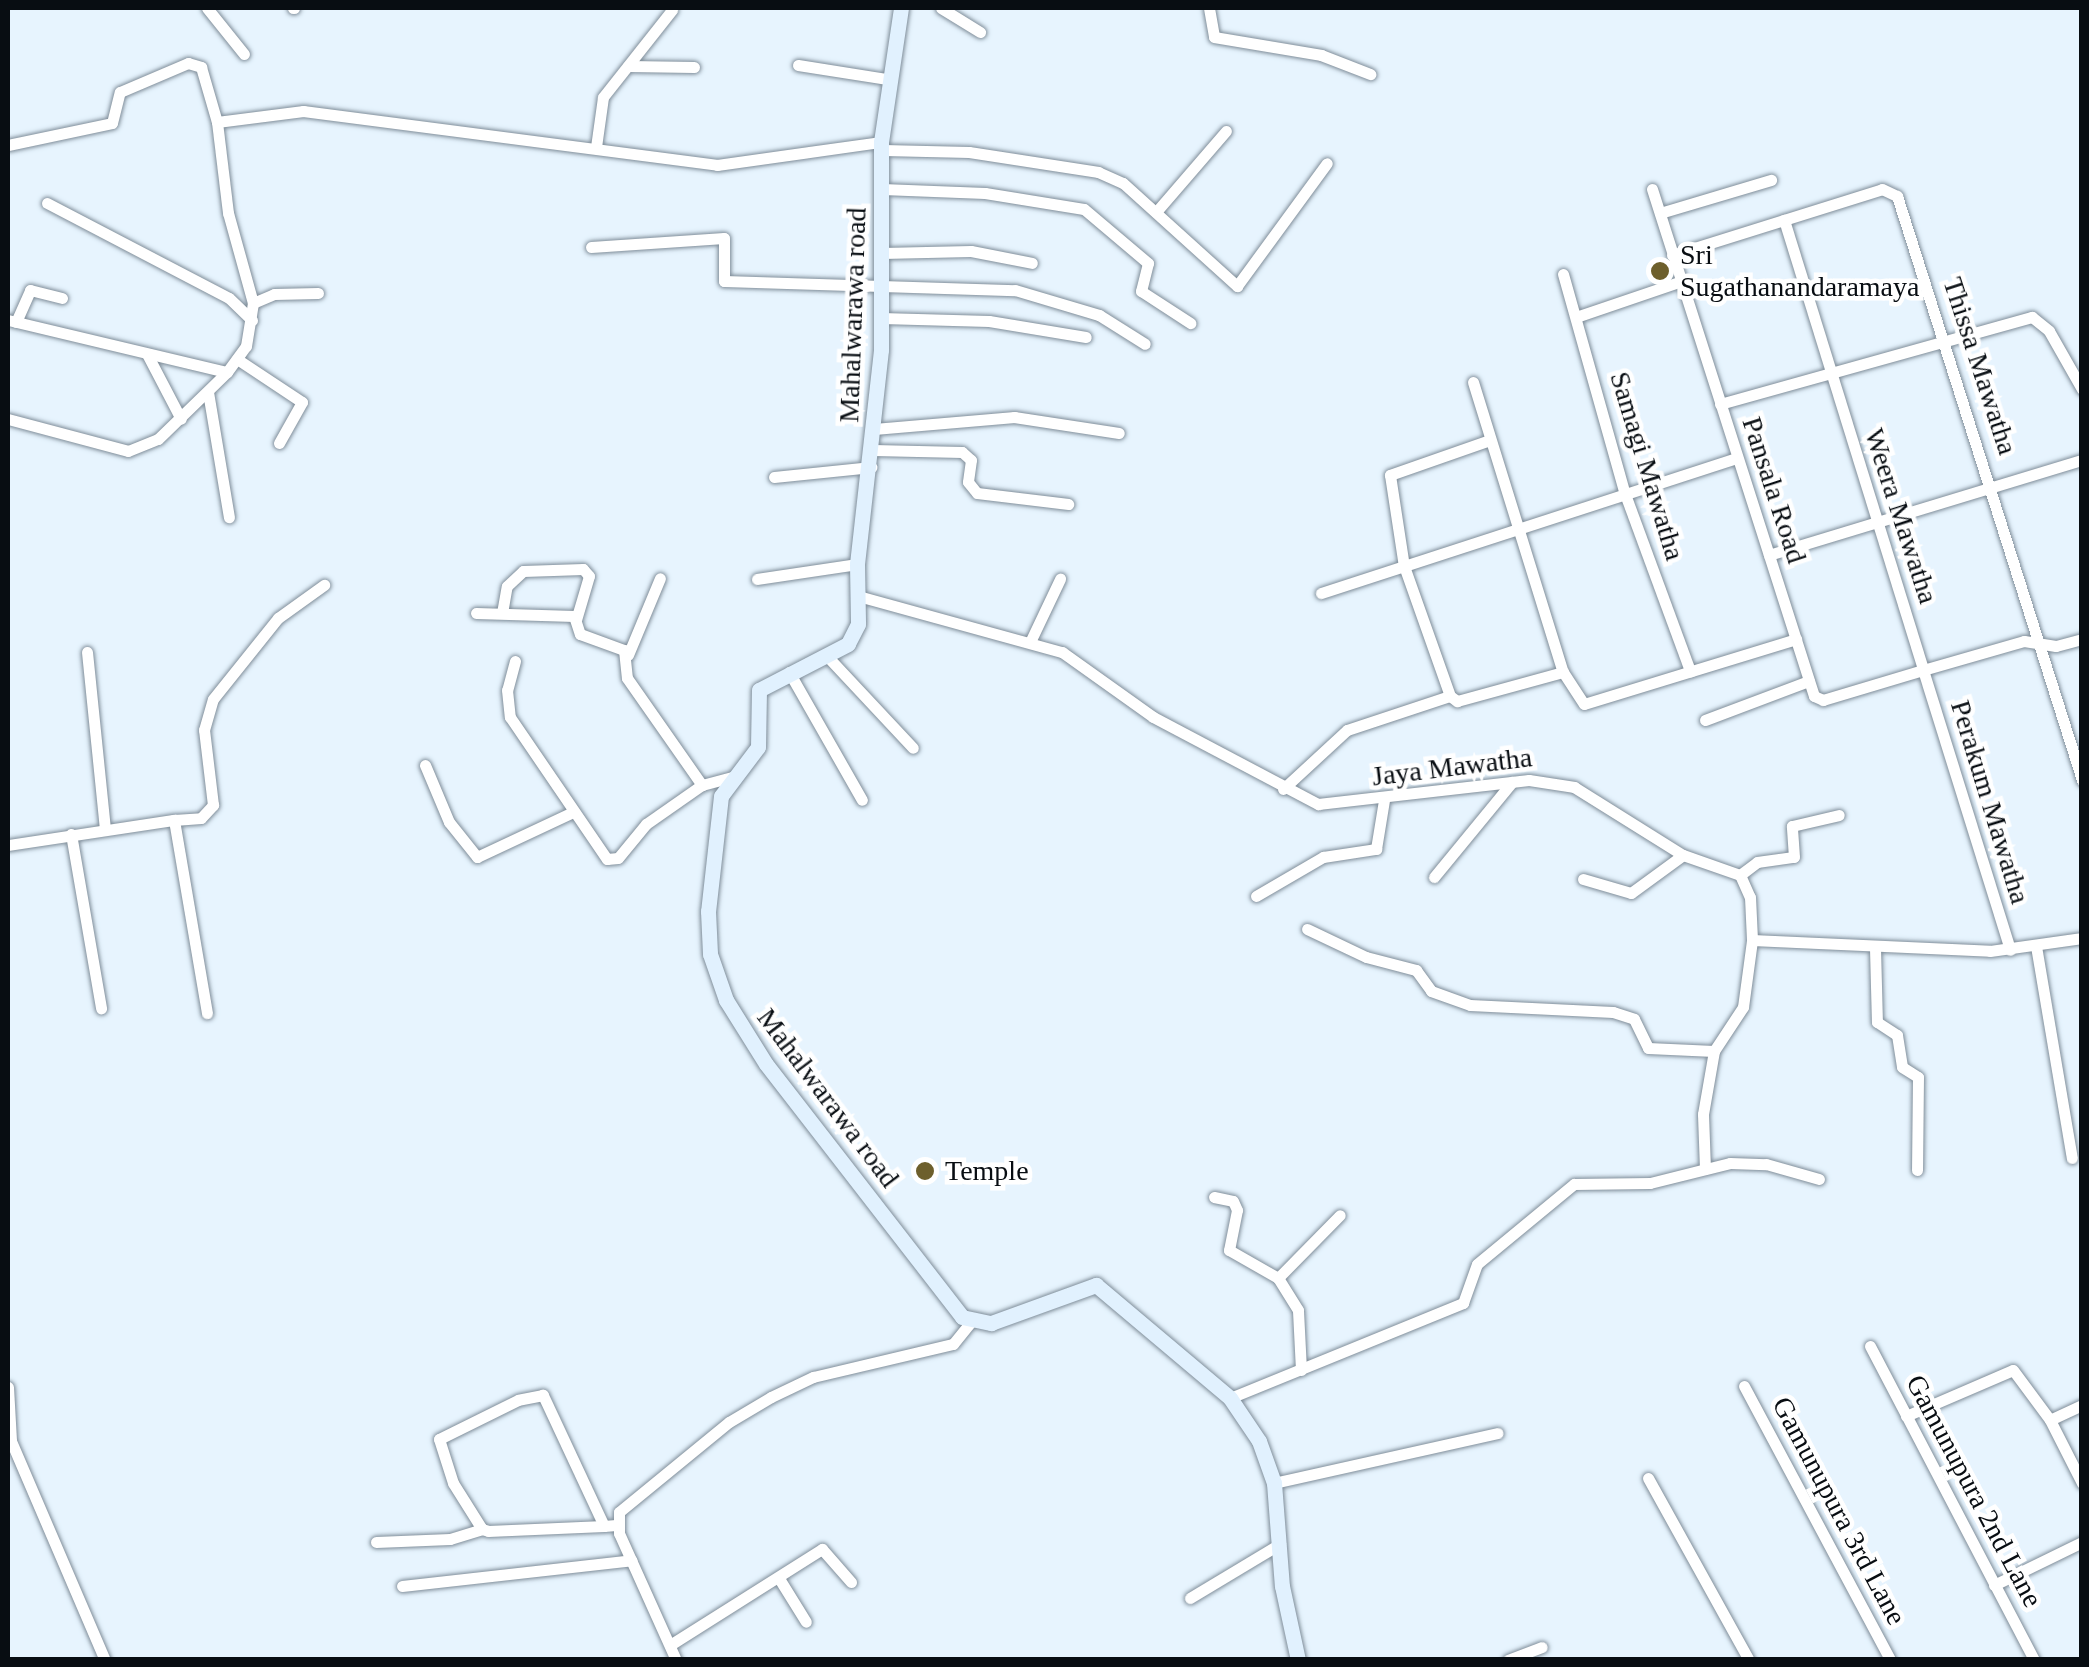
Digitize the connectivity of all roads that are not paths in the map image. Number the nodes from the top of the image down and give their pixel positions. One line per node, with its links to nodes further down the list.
1 (207, 8): 7 (street)
2 (902, 8): 12 (street, Mahalwarawa road)
3 (940, 8): 6 (street)
4 (1208, 8): 11 (street)
5 (672, 10): 9 (street)
6 (980, 32)
7 (244, 54)
8 (798, 64): 12 (street)
9 (628, 66): 10 (street); 17 (street)
10 (694, 67)
11 (1370, 74)
12 (886, 79): 16 (street, Mahalwarawa road)
13 (217, 122): 15 (street); 17 (street); 35 (street)
14 (1226, 131): 23 (street)
15 (8, 145)
16 (882, 146): 17 (street); 20 (street, Mahalwarawa road); 23 (street)
17 (596, 147)
18 (1327, 163): 23 (street)
19 (1771, 180): 24 (street)
20 (882, 188): 27 (street, Mahalwarawa road); 40 (street)
21 (1652, 189): 24 (street, Pansala Road)
22 (48, 203): 38 (street)
23 (1156, 212)
24 (1660, 213): 28 (street, Pansala Road)
25 (1784, 220): 28 (street, Thissa Mawatha); 42 (street, Thissa Mawatha); 46 (street, Weera Mawatha)
26 (590, 247): 31 (street)
27 (882, 252): 29 (street); 31 (street, Mahalwarawa road)
28 (1672, 255): 32 (street, Pansala Road)
29 (1032, 263)
30 (1564, 274): 37 (street, Samagi Mawatha)
31 (882, 282): 36 (street, Mahalwarawa road); 43 (street)
32 (1679, 282): 37 (street); 51 (street, Pansala Road)
33 (318, 293): 35 (street)
34 (62, 298): 39 (street)
35 (253, 303): 38 (street)
36 (882, 318): 41 (street); 54 (street, Mahalwarawa road)
37 (1576, 318): 63 (street, Samagi Mawatha)
38 (252, 320): 45 (street)
39 (12, 321): 44 (street)
40 (1190, 324)
41 (1086, 338)
42 (1944, 339): 46 (street); 49 (street); 62 (street, Thissa Mawatha)
43 (1146, 344)
44 (148, 354): 47 (street); 52 (street)
45 (236, 359): 47 (street); 57 (street)
46 (1828, 370): 51 (street); 66 (street, Weera Mawatha)
47 (227, 372): 50 (street)
48 (1474, 382): 56 (street)
49 (2082, 389)
50 (208, 392): 52 (street); 65 (street)
51 (1720, 404): 59 (street, Pansala Road)
52 (181, 419): 53 (street)
53 (8, 420)
54 (874, 429): 55 (street); 58 (street, Mahalwarawa road)
55 (1119, 433)
56 (1487, 441): 67 (street); 70 (street)
57 (279, 443)
58 (872, 458): 61 (street); 64 (street); 69 (street, Mahalwarawa road)
59 (1737, 458): 63 (street); 68 (street, Pansala Road)
60 (2082, 460): 62 (street)
61 (774, 477)
62 (1992, 484): 66 (street); 83 (street, Thissa Mawatha)
63 (1625, 494): 67 (street); 88 (street, Samagi Mawatha)
64 (1068, 504)
65 (228, 517)
66 (1879, 523): 68 (street); 89 (street, Weera Mawatha)
67 (1519, 530): 70 (street); 91 (street)
68 (1769, 556): 81 (street, Pansala Road)
69 (857, 564): 73 (street); 76 (street, Mahalwarawa road)
70 (1404, 566): 75 (street); 93 (street)
71 (660, 578): 86 (street)
72 (1060, 579): 82 (street)
73 (757, 580)
74 (324, 585): 106 (street)
75 (1320, 593)
76 (858, 596): 82 (street, Jaya Mawatha); 85 (street, Mahalwarawa road)
77 (476, 612): 78 (street)
78 (502, 613): 79 (street); 79 (street)
79 (576, 620): 86 (street)
80 (2082, 638): 83 (street)
81 (1796, 639): 88 (street); 92 (street, Pansala Road)
82 (1031, 640): 101 (street, Jaya Mawatha)
83 (2042, 643): 89 (street); 98 (street, Thissa Mawatha)
84 (87, 652): 107 (street)
85 (826, 654): 90 (street, Mahalwarawa road); 95 (street)
86 (628, 655): 100 (street)
87 (515, 661): 104 (street)
88 (1690, 670): 91 (street)
89 (1923, 670): 92 (street); 120 (street, Perakum Mawatha)
90 (790, 672): 97 (street, Mahalwarawa road); 102 (street)
91 (1564, 672): 93 (street)
92 (1809, 681): 94 (street)
93 (1450, 696): 101 (street)
94 (1705, 720)
95 (913, 748)
96 (425, 765): 104 (street)
97 (732, 777): 100 (street); 131 (street, Mahalwarawa road)
98 (2082, 780)
99 (1512, 782): 103 (street, Jaya Mawatha); 110 (street, Jaya Mawatha); 112 (street)
100 (702, 785): 104 (street)
101 (1284, 789): 103 (street, Jaya Mawatha)
102 (862, 800)
103 (1384, 800): 114 (street)
104 (573, 812)
105 (1839, 815): 111 (street)
106 (174, 820): 107 (street); 122 (street)
107 (105, 830): 108 (street)
108 (71, 834): 109 (street); 121 (street)
109 (8, 845)
110 (1683, 855): 111 (street, Jaya Mawatha); 113 (street)
111 (1740, 875): 117 (street)
112 (1434, 877)
113 (1584, 880)
114 (1256, 896)
115 (1306, 929): 123 (street)
116 (2082, 938): 118 (street)
117 (1752, 940): 119 (street); 123 (street)
118 (2036, 946): 120 (street); 124 (street)
119 (1875, 948): 120 (street); 126 (street)
120 (2010, 950)
121 (101, 1008)
122 (207, 1013)
123 (1714, 1051): 125 (street)
124 (2072, 1158)
125 (1705, 1169): 127 (street); 133 (street)
126 (1917, 1170)
127 (1819, 1179)
128 (1214, 1197): 130 (street)
129 (1340, 1215): 130 (street)
130 (1278, 1278): 133 (street)
131 (970, 1323): 136 (street); 144 (street)
132 (1870, 1346): 138 (street, Gamunupura 2nd Lane)
133 (1301, 1370): 136 (street)
134 (1744, 1386): 163 (street, Gamunupura 3rd Lane)
135 (8, 1387): 158 (street)
136 (1230, 1398): 143 (street)
137 (2082, 1406): 139 (street)
138 (1906, 1416): 139 (street); 152 (street, Gamunupura 2nd Lane)
139 (2050, 1420): 142 (street)
140 (1497, 1433): 143 (street)
141 (1648, 1478): 162 (street)
142 (2082, 1482)
143 (1274, 1484): 148 (street)
144 (610, 1526): 145 (street); 145 (street); 149 (street)
145 (482, 1529): 146 (street)
146 (376, 1542)
147 (2082, 1542): 152 (street)
148 (1280, 1544): 154 (street); 160 (street)
149 (632, 1560): 153 (street); 156 (street)
150 (780, 1580): 151 (street); 155 (street); 156 (street)
151 (851, 1582)
152 (1994, 1585): 164 (street, Gamunupura 2nd Lane)
153 (402, 1586)
154 (1190, 1598)
155 (806, 1622)
156 (670, 1645): 159 (street)
157 (1542, 1647): 161 (street)
158 (105, 1660)
159 (676, 1660)
160 (1298, 1660)
161 (1508, 1660)
162 (1750, 1660)
163 (1890, 1660)
164 (2034, 1660)

